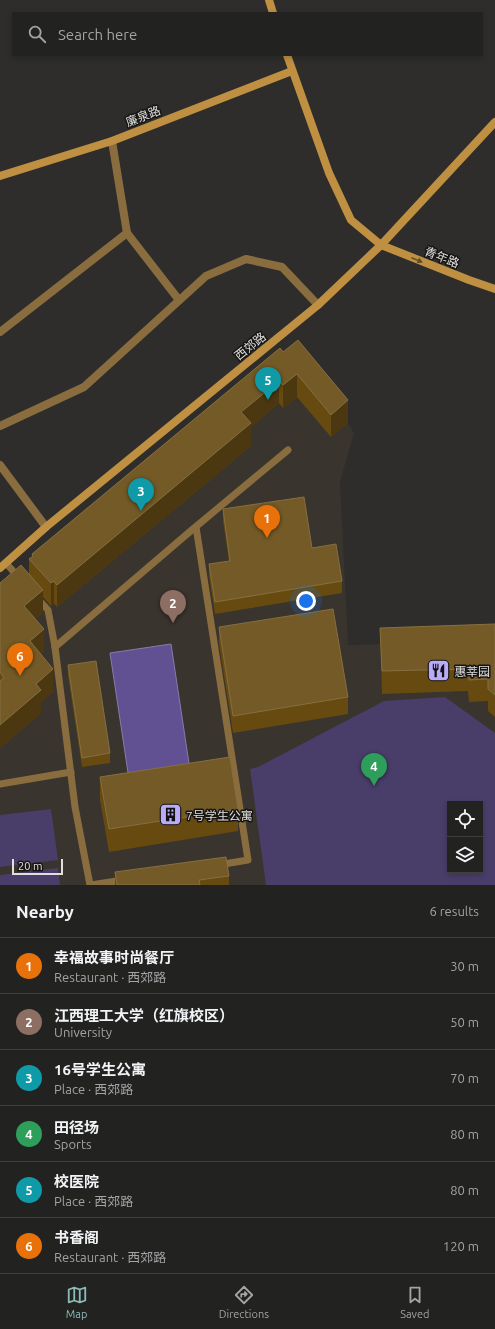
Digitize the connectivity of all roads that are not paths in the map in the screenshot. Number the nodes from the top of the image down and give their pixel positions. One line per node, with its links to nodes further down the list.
1 (269, 0): 2 (street)
2 (273, 12)
3 (287, 56): 4 (street, 青年路)
4 (292, 70): 6 (street, 廉泉路); 9 (street, 青年路)
5 (495, 122): 9 (street, 西郊路)
6 (112, 141): 7 (street, 廉泉路); 8 (street)
7 (0, 176)
8 (127, 233): 11 (street); 13 (street)
9 (381, 245): 10 (street, 青年路, one-way to 10); 12 (street, 西郊路)
10 (495, 289)
11 (179, 300): 12 (street); 14 (street)
12 (318, 306): 17 (street, 西郊路)
13 (0, 332)
14 (0, 426)
15 (288, 450): 18 (lane)
16 (0, 465): 17 (street)
17 (46, 527): 19 (street, 西郊路)
18 (196, 527): 22 (lane); 25 (lane)
19 (3, 566): 20 (lane)
20 (24, 584)
21 (34, 594): 22 (lane)
22 (55, 647): 23 (lane)
23 (71, 772): 24 (lane); 27 (lane)
24 (0, 784)
25 (209, 866)
26 (130, 879): 27 (lane)
27 (91, 885)

